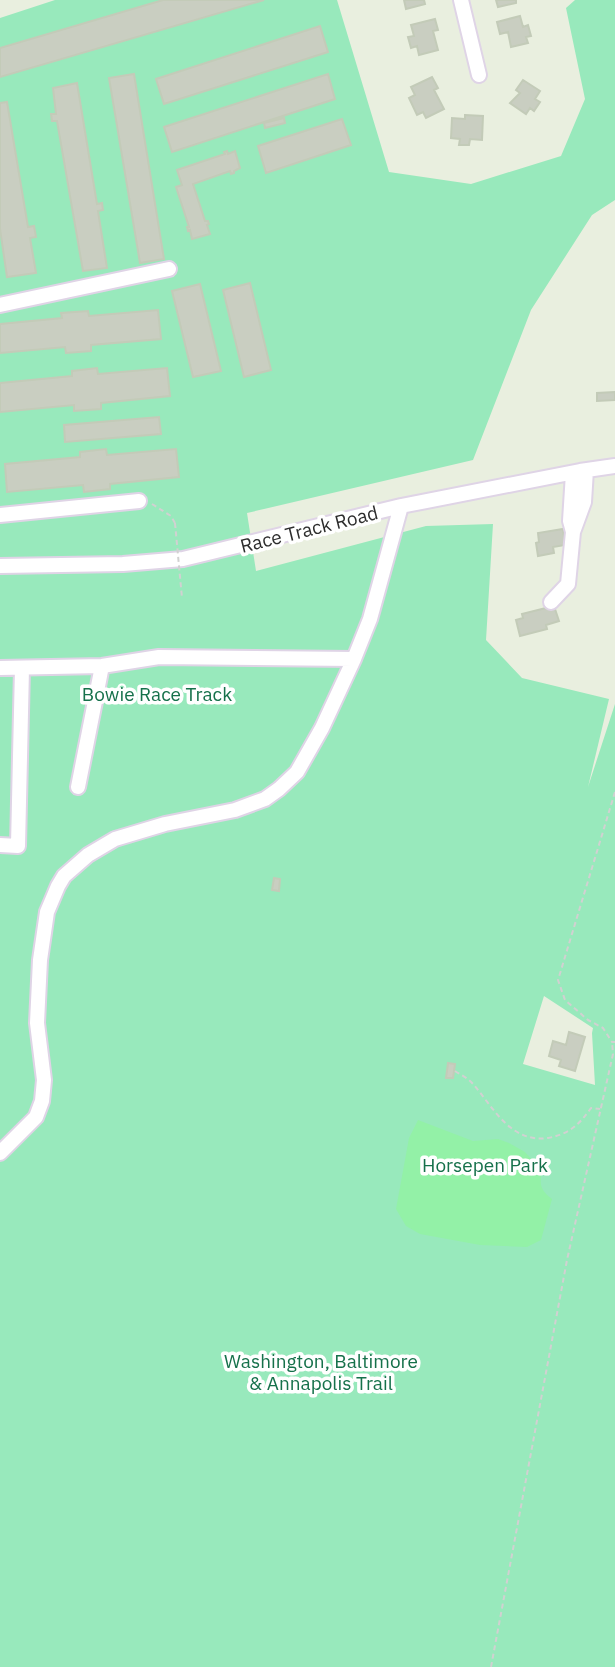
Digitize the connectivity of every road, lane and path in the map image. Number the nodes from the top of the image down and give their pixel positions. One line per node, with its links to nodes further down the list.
1 (461, 0): 2 (street)
2 (479, 75)
3 (169, 269): 4 (street)
4 (0, 305)
5 (615, 466): 6 (street, Race Track Road)
6 (579, 471): 8 (street, Race Track Road); 12 (street)
7 (138, 501): 9 (street); 11 (path, bridge)
8 (401, 506): 10 (street, Race Track Road); 13 (street)
9 (0, 515)
10 (0, 566)
11 (183, 598)
12 (551, 602)
13 (355, 659): 14 (street); 23 (street)
14 (102, 666): 16 (street); 17 (street)
15 (0, 668): 16 (street)
16 (22, 668): 19 (street)
17 (78, 787)
18 (615, 792): 20 (path)
19 (0, 845)
20 (613, 1042): 22 (path)
21 (455, 1070): 22 (path)
22 (600, 1109): 24 (path)
23 (0, 1153)
24 (491, 1667)

